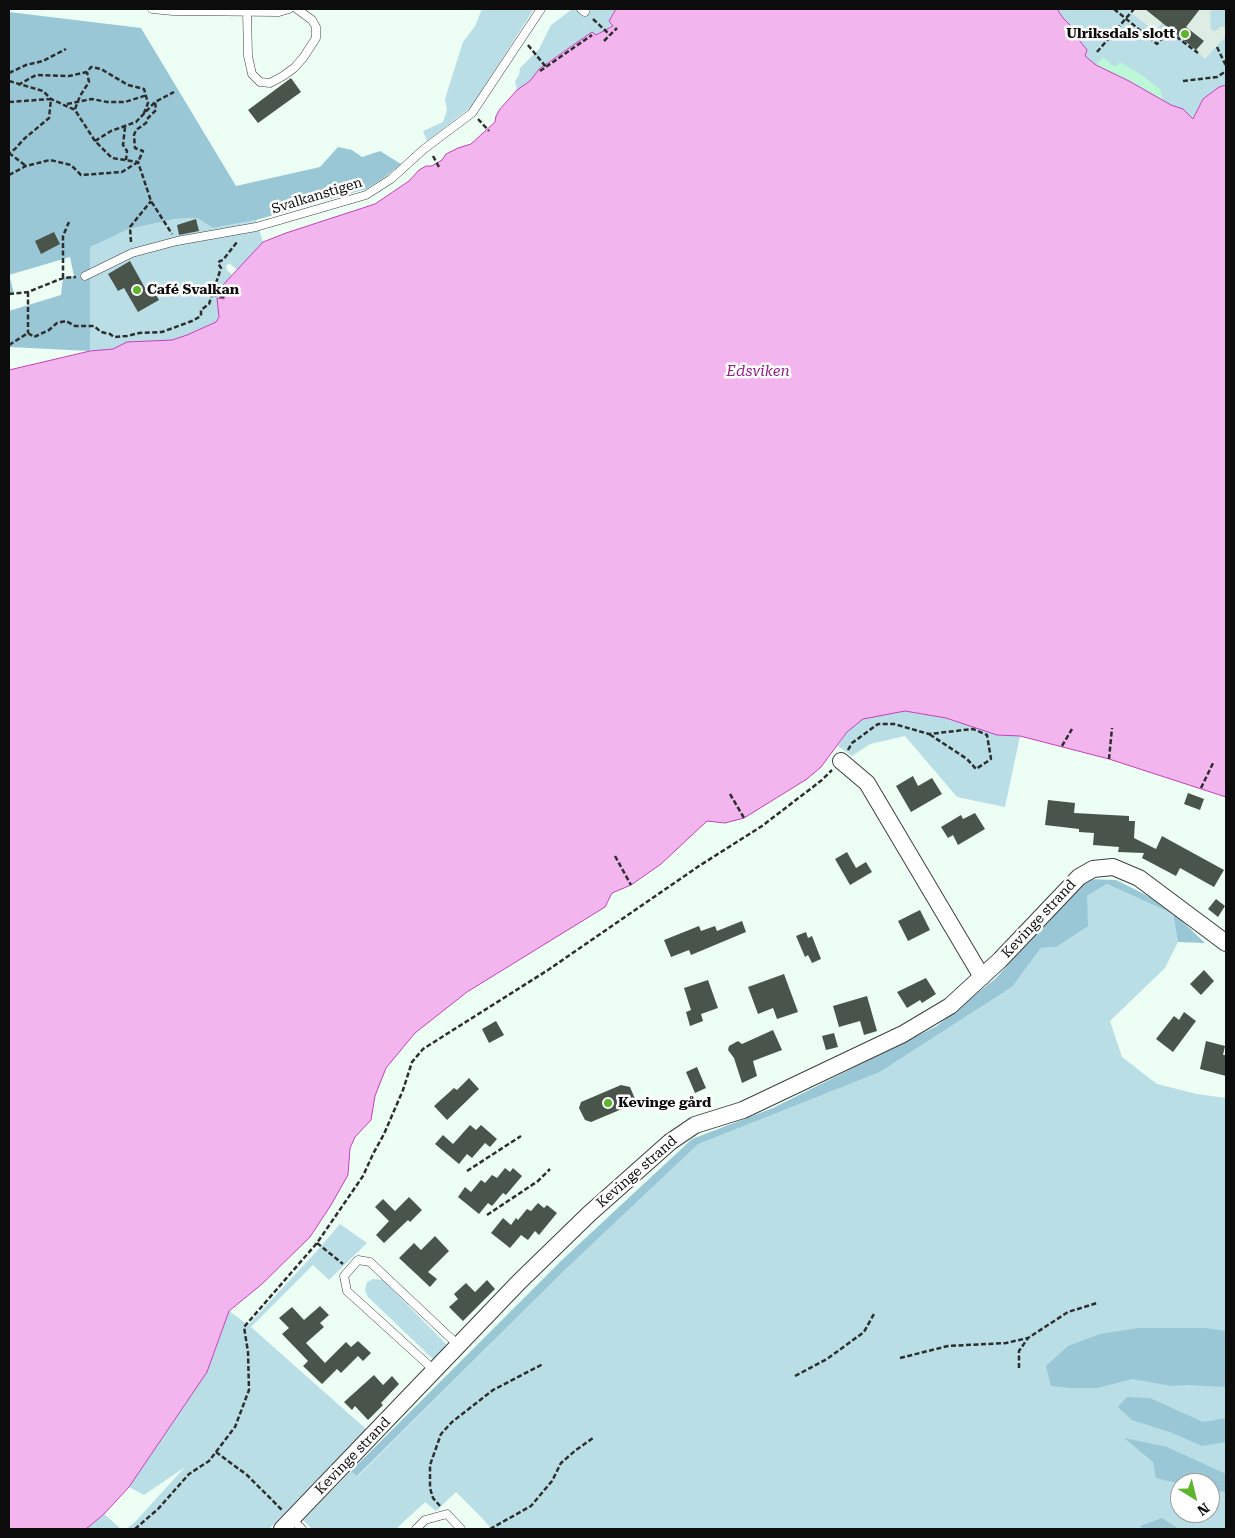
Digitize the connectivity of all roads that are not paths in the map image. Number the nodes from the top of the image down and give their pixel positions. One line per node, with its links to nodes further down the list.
1 (152, 9): 5 (lane)
2 (289, 9): 5 (lane)
3 (297, 9): 5 (lane)
4 (541, 9): 6 (lane, Svalkanstigen)
5 (247, 11)
6 (85, 276)
7 (842, 761): 9 (street)
8 (1226, 943): 9 (street, Kevinge strand)
9 (982, 977): 10 (street, Kevinge strand)
10 (458, 1345): 11 (street, Kevinge strand); 11 (lane)
11 (434, 1370): 12 (street, Kevinge strand)
12 (292, 1526)
13 (416, 1529): 14 (lane)
14 (461, 1529)

